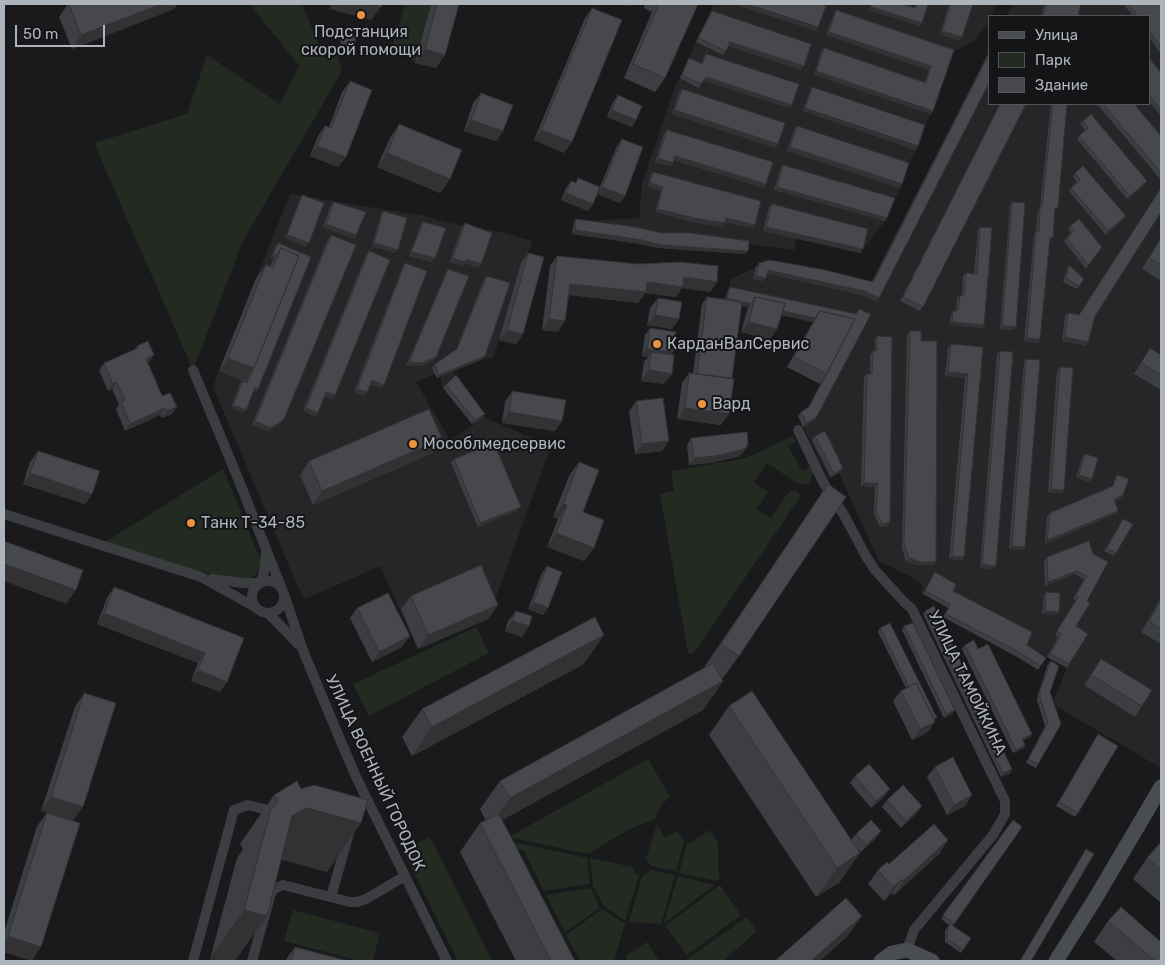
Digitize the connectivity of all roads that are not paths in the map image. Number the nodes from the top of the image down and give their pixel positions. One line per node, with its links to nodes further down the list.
1 (192, 370): 4 (street, УЛИЦА ВОЕННЫЙ ГОРОДОК)
2 (798, 430): 16 (street, УЛИЦА ТАМОЙКИНА)
3 (4, 514): 5 (street)
4 (266, 547): 6 (street); 7 (street, УЛИЦА ВОЕННЫЙ ГОРОДОК)
5 (201, 577): 6 (street); 8 (street)
6 (261, 583): 7 (street); 8 (street)
7 (283, 591): 9 (street); 10 (street, УЛИЦА ВОЕННЫЙ ГОРОДОК)
8 (255, 606): 9 (street)
9 (268, 613): 10 (street)
10 (304, 652): 14 (street, УЛИЦА ВОЕННЫЙ ГОРОДОК)
11 (1161, 787): 22 (street)
12 (285, 815): 18 (street)
13 (347, 828): 15 (street)
14 (405, 876): 15 (street); 20 (street, УЛИЦА ВОЕННЫЙ ГОРОДОК)
15 (331, 897): 19 (street)
16 (907, 950): 17 (street); 21 (street)
17 (927, 959)
18 (193, 961)
19 (252, 961)
20 (447, 961)
21 (882, 961)
22 (1056, 961)

